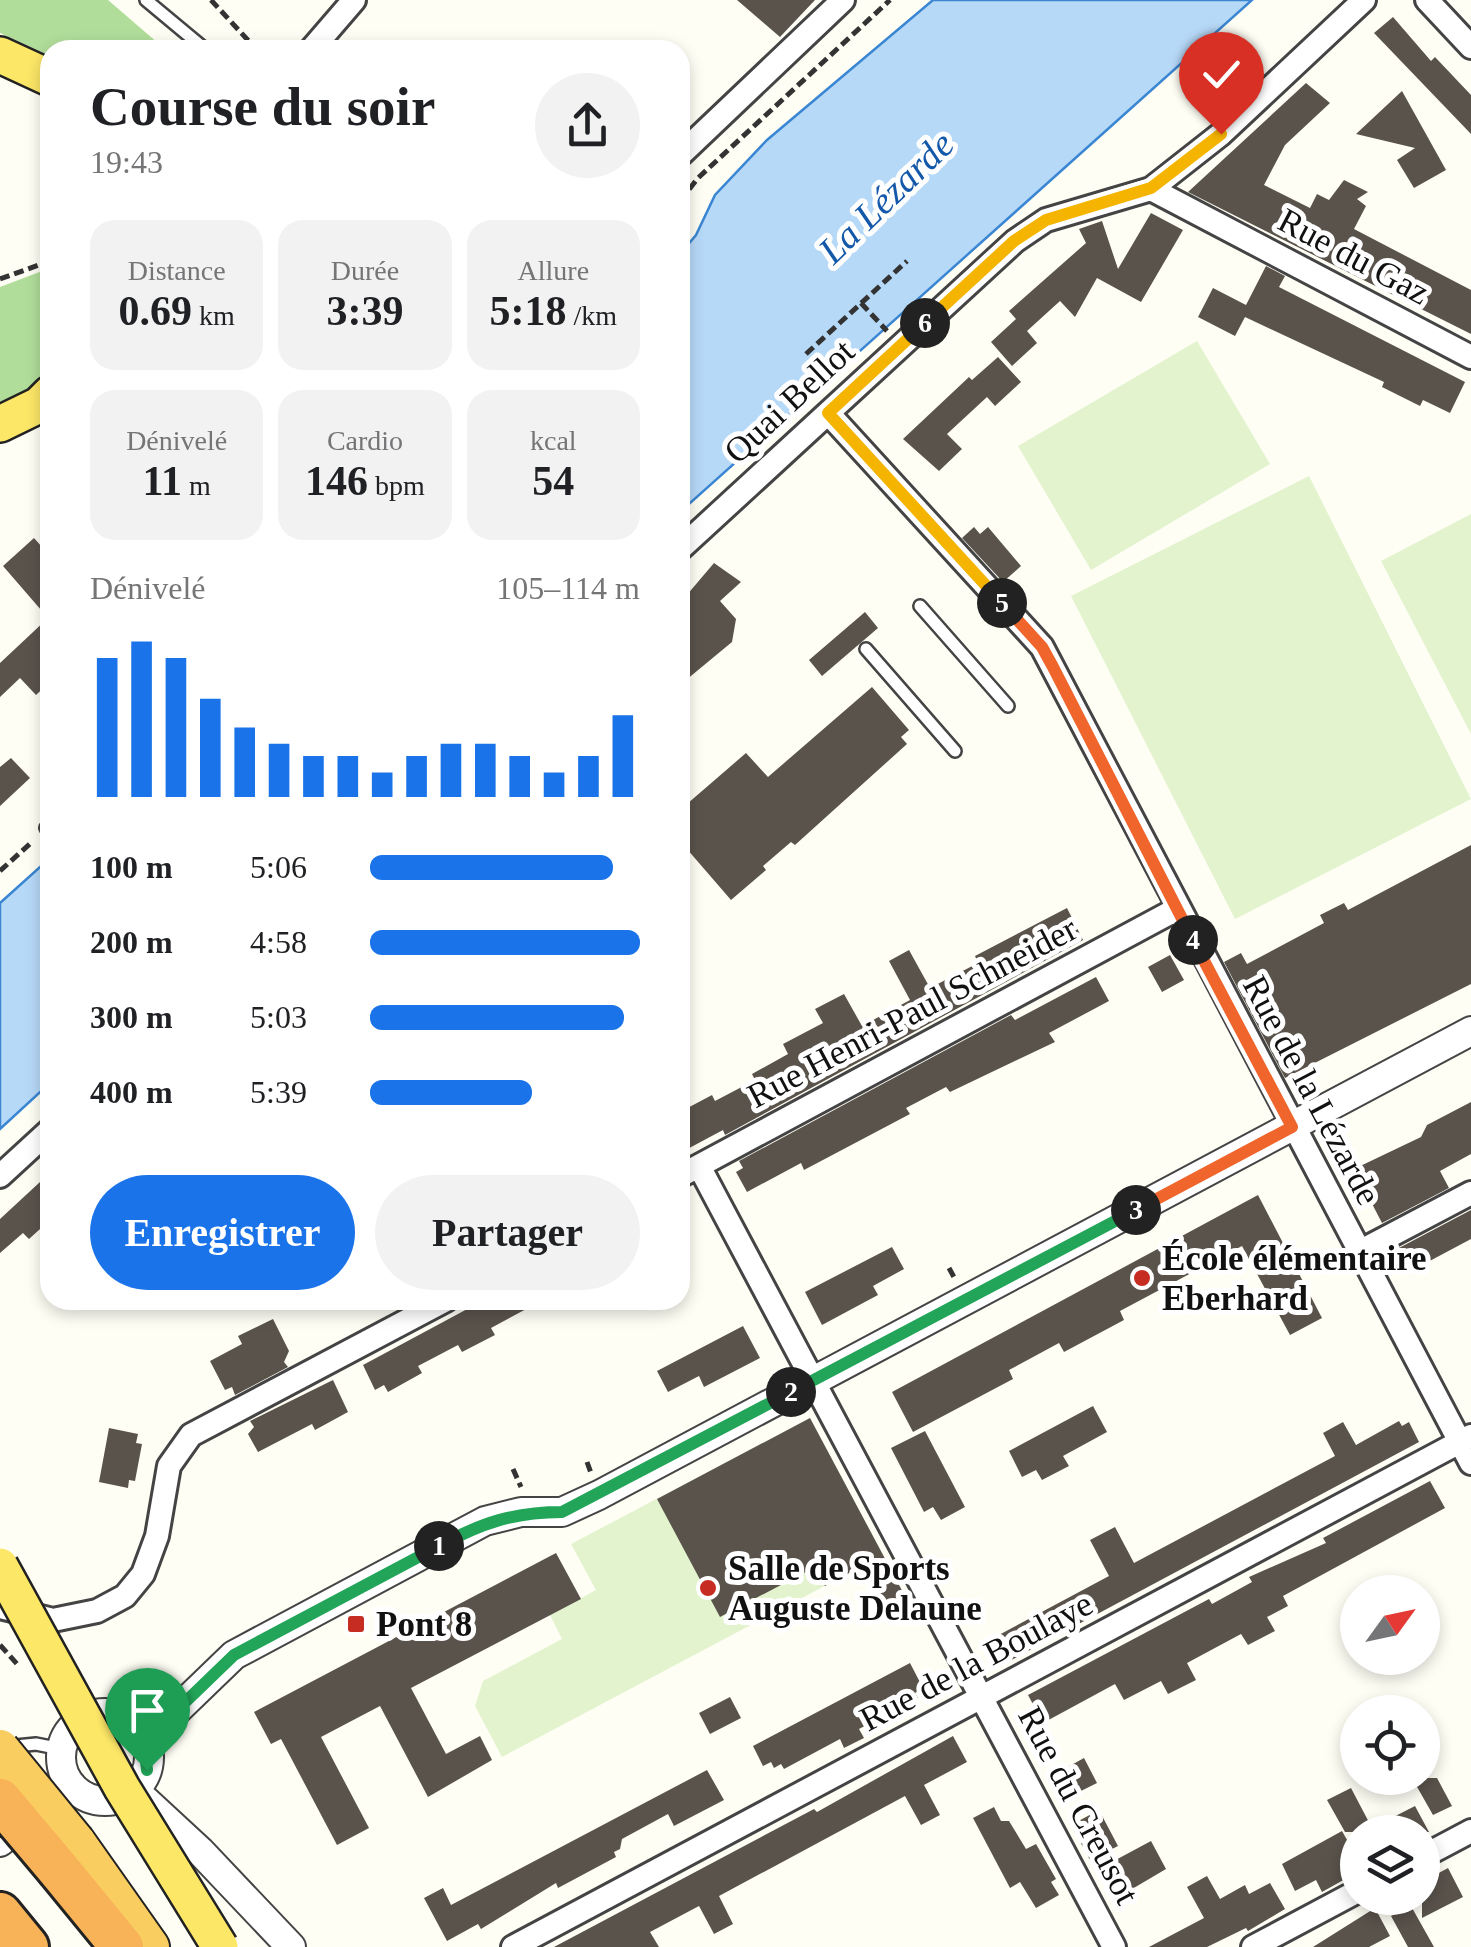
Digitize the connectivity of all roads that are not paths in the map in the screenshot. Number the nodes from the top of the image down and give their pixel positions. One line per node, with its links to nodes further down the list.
1 (146, 0): 6 (lane)
2 (354, 0): 7 (street)
3 (843, 0): 11 (street)
4 (1364, 0): 12 (street)
5 (1427, 0): 8 (street)
6 (194, 40)
7 (320, 40)
8 (1471, 46)
9 (0, 55): 10 (main road)
10 (40, 73)
11 (690, 146)
12 (1151, 188): 13 (street, Rue du Gaz); 15 (street, Quai Bellot)
13 (1471, 357)
14 (40, 404): 16 (main road)
15 (828, 413): 17 (street, Quai Bellot); 22 (street, Rue de la Lézarde)
16 (0, 424)
17 (690, 540)
18 (920, 606): 20 (lane)
19 (866, 649): 21 (lane)
20 (1008, 706)
21 (955, 751)
22 (1177, 909): 24 (street, Rue de la Lézarde); 26 (street, Rue Henri-Paul Schneider)
23 (1471, 1031): 24 (street)
24 (1292, 1127): 29 (street, Rue de la Lézarde); 31 (street)
25 (40, 1139): 27 (street)
26 (690, 1171): 31 (street, Rue du Creusot)
27 (0, 1176)
28 (1471, 1193): 29 (street)
29 (1359, 1252): 32 (street, Rue de la Lézarde)
30 (427, 1310): 35 (street)
31 (813, 1380): 36 (street, Rue du Creusot); 37 (street)
32 (1465, 1439): 33 (street, Rue de la Lézarde); 36 (street, Rue de la Boulaye)
33 (1471, 1463)
34 (0, 1566): 52 (main road, bridge)
35 (0, 1607)
36 (982, 1698): 54 (street, Rue de la Boulaye); 55 (street, Rue du Creusot)
37 (143, 1734): 39 (street); 41 (street)
38 (0, 1749): 39 (lane); 46 (highway, bridge)
39 (61, 1749): 40 (street)
40 (70, 1784): 41 (street); 44 (street)
41 (134, 1790): 53 (street)
42 (0, 1800): 46 (highway, bridge)
43 (1471, 1831): 45 (street)
44 (0, 1842)
45 (1440, 1847)
46 (68, 1856): 50 (highway); 51 (highway)
47 (1340, 1901): 56 (street)
48 (0, 1914): 49 (highway)
49 (27, 1947)
50 (122, 1947)
51 (150, 1947)
52 (220, 1947)
53 (291, 1947)
54 (514, 1947)
55 (1114, 1947)
56 (1253, 1947)

